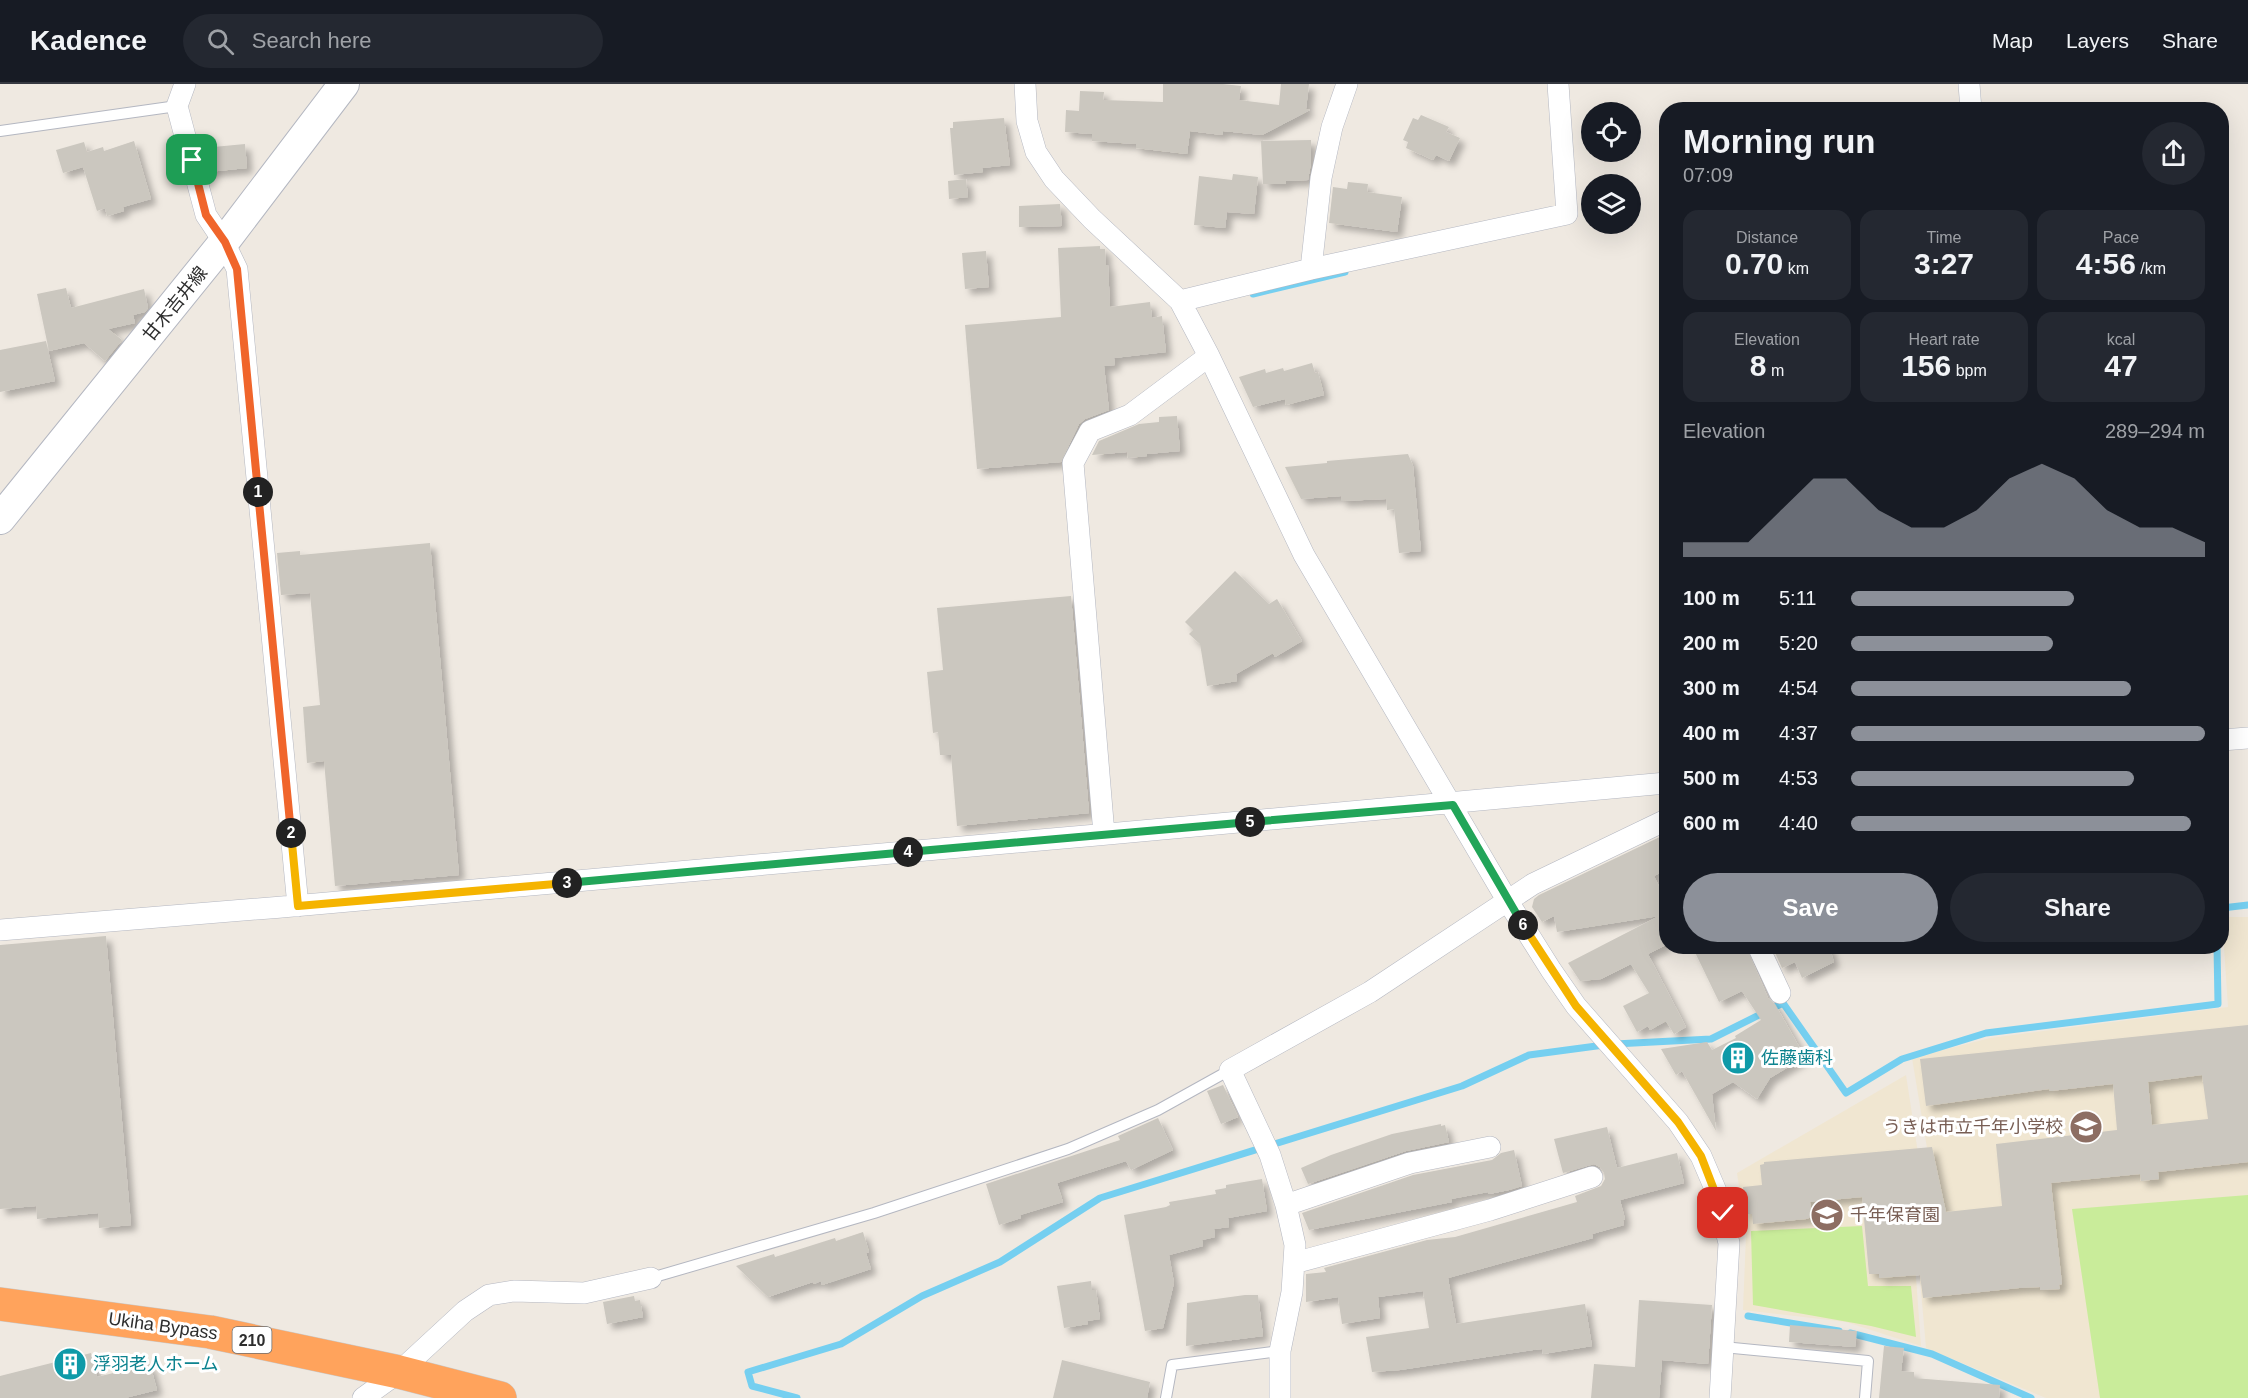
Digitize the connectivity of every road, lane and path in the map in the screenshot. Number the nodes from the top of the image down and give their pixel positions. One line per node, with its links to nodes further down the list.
1 (185, 84): 8 (street)
2 (344, 84): 10 (main road, 甘木吉井線)
3 (1025, 84): 12 (street)
4 (1347, 84): 11 (street)
5 (1558, 84): 11 (street)
6 (1969, 84): 7 (street)
7 (1970, 102)
8 (177, 106): 9 (lane); 10 (street)
9 (0, 130)
10 (225, 242): 14 (main road, 甘木吉井線); 22 (street)
11 (1311, 269): 12 (street)
12 (1180, 301): 13 (street)
13 (1209, 356): 18 (street); 20 (street)
14 (0, 519)
15 (2248, 738): 16 (street)
16 (2229, 739)
17 (1659, 784): 18 (street)
18 (1453, 805): 20 (street); 21 (street)
19 (1659, 823): 21 (street)
20 (1104, 834): 22 (street)
21 (1507, 900): 26 (street); 33 (street)
22 (298, 906): 23 (street)
23 (0, 930)
24 (1762, 954): 25 (street)
25 (1780, 993)
26 (1230, 1070): 29 (street); 31 (lane)
27 (1490, 1147): 29 (street)
28 (1592, 1177): 30 (street)
29 (1286, 1205): 30 (street)
30 (1294, 1263): 34 (street)
31 (651, 1278): 35 (street)
32 (0, 1304): 35 (highway, Ukiha Bypass / 210)
33 (1723, 1347): 40 (street); 41 (lane)
34 (1280, 1351): 38 (lane); 39 (street)
35 (399, 1372): 36 (street); 37 (highway, Ukiha Bypass / 210)
36 (363, 1398)
37 (500, 1398)
38 (1166, 1398)
39 (1280, 1398)
40 (1720, 1398)
41 (1865, 1398)

